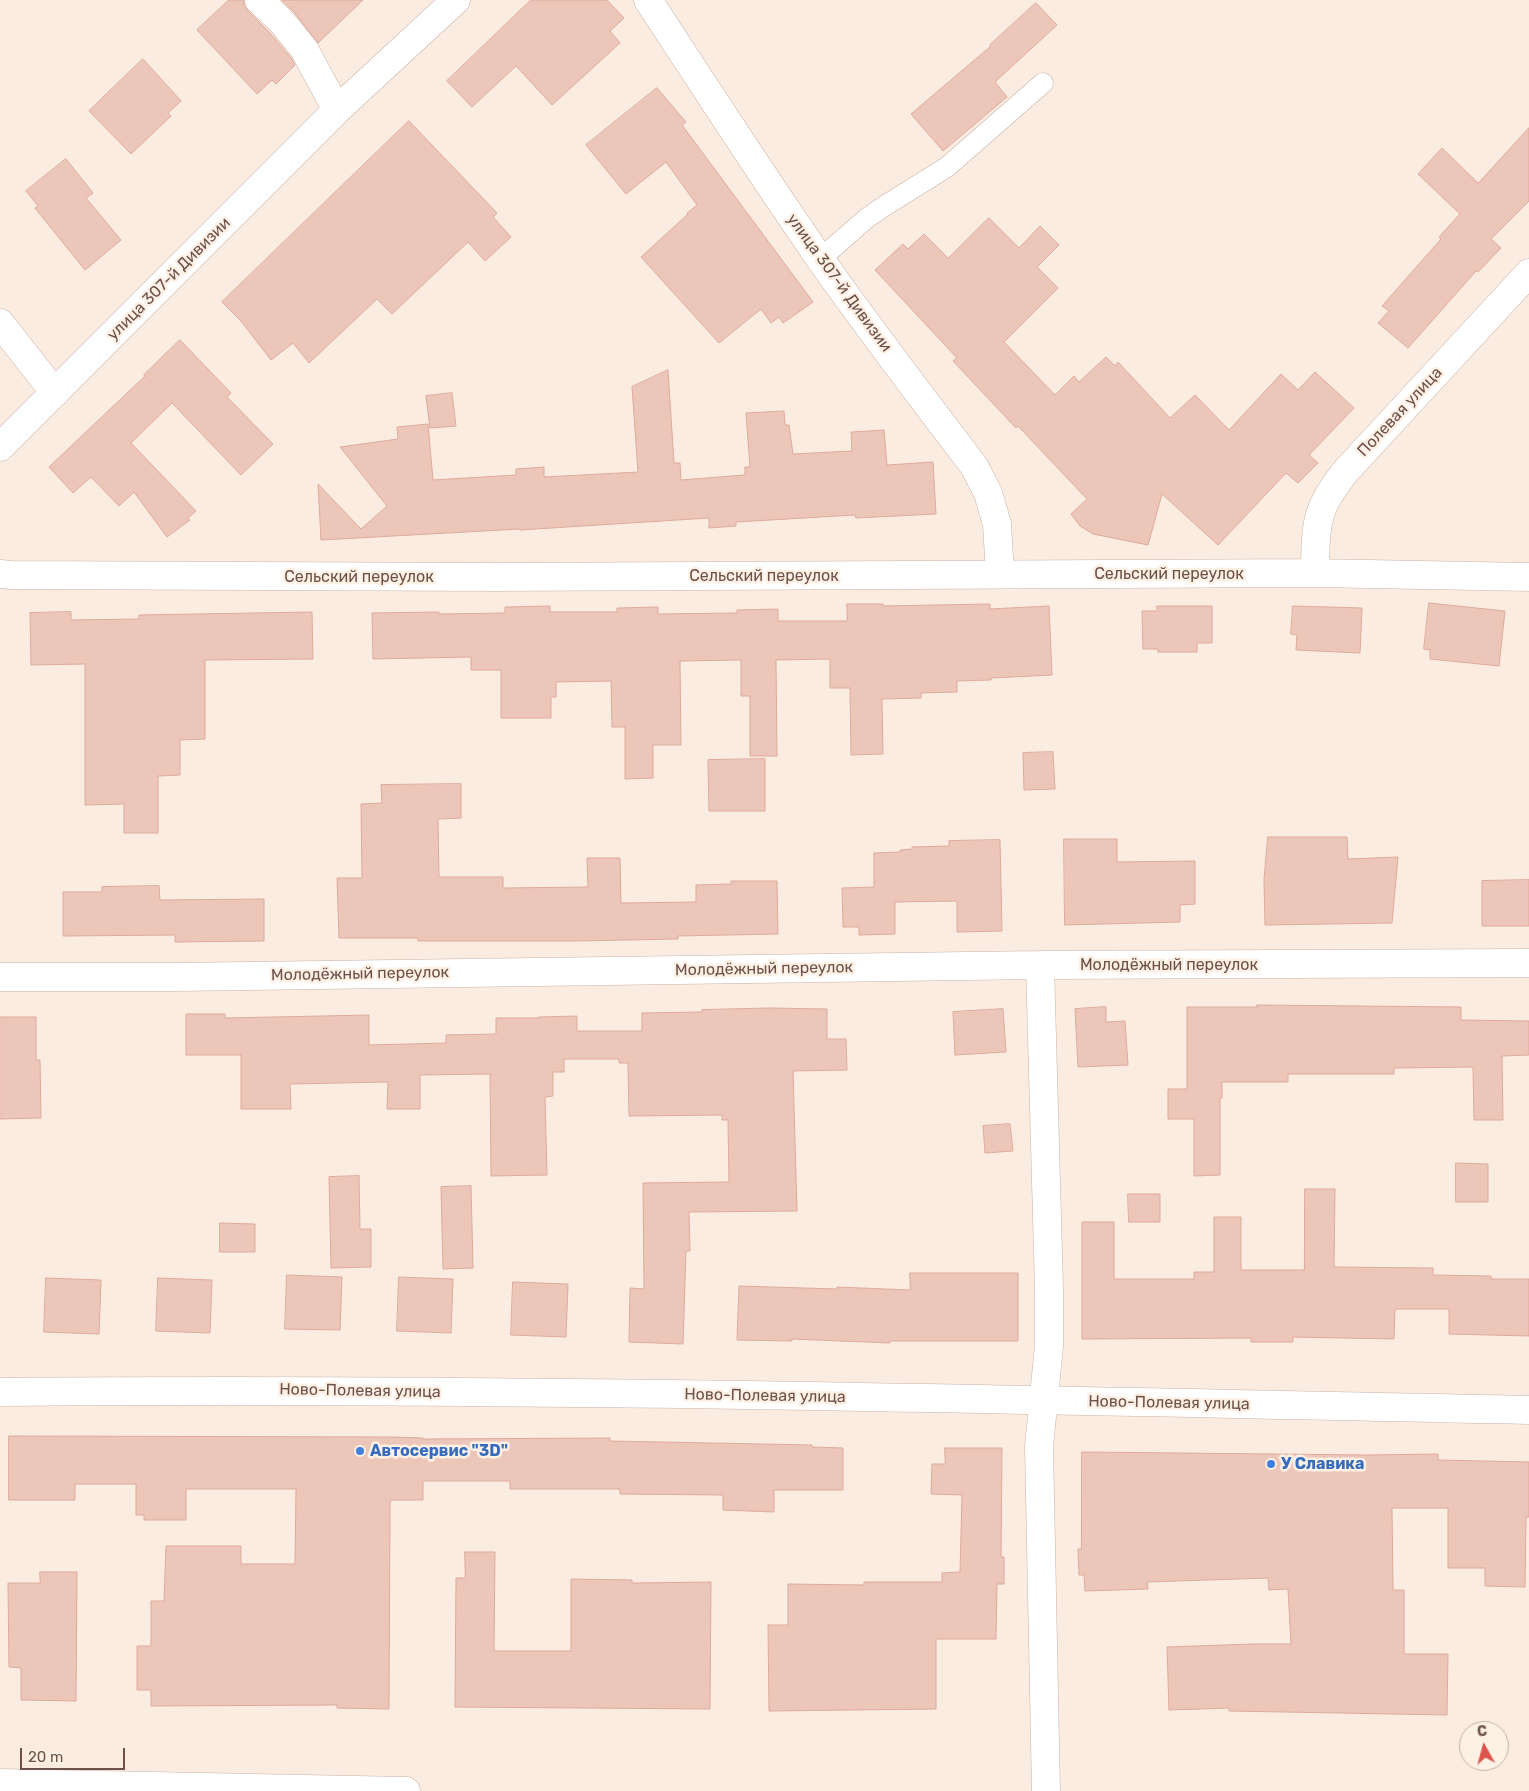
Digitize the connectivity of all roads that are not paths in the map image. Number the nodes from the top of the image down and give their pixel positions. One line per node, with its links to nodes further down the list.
1 (259, 0): 5 (street)
2 (456, 0): 5 (street, улица 307-й Дивизии)
3 (648, 0): 6 (street, улица 307-й Дивизии)
4 (1043, 83): 6 (lane)
5 (337, 110): 9 (street, улица 307-й Дивизии)
6 (820, 259): 13 (street, улица 307-й Дивизии)
7 (1529, 272): 11 (street, Полевая улица)
8 (0, 322): 9 (street)
9 (55, 393): 10 (street, улица 307-й Дивизии)
10 (0, 447)
11 (1315, 573): 13 (street, Сельский переулок); 14 (street, Сельский переулок)
12 (0, 574): 13 (street, Сельский переулок)
13 (1000, 574)
14 (1529, 577)
15 (1529, 963): 16 (street, Молодёжный переулок)
16 (1040, 965): 17 (street, Молодёжный переулок); 19 (street)
17 (0, 977)
18 (0, 1392): 19 (street, Ново-Полевая улица)
19 (1043, 1400): 20 (street, Ново-Полевая улица); 23 (street)
20 (1529, 1410)
21 (0, 1783): 22 (street)
22 (406, 1791)
23 (1046, 1791)

